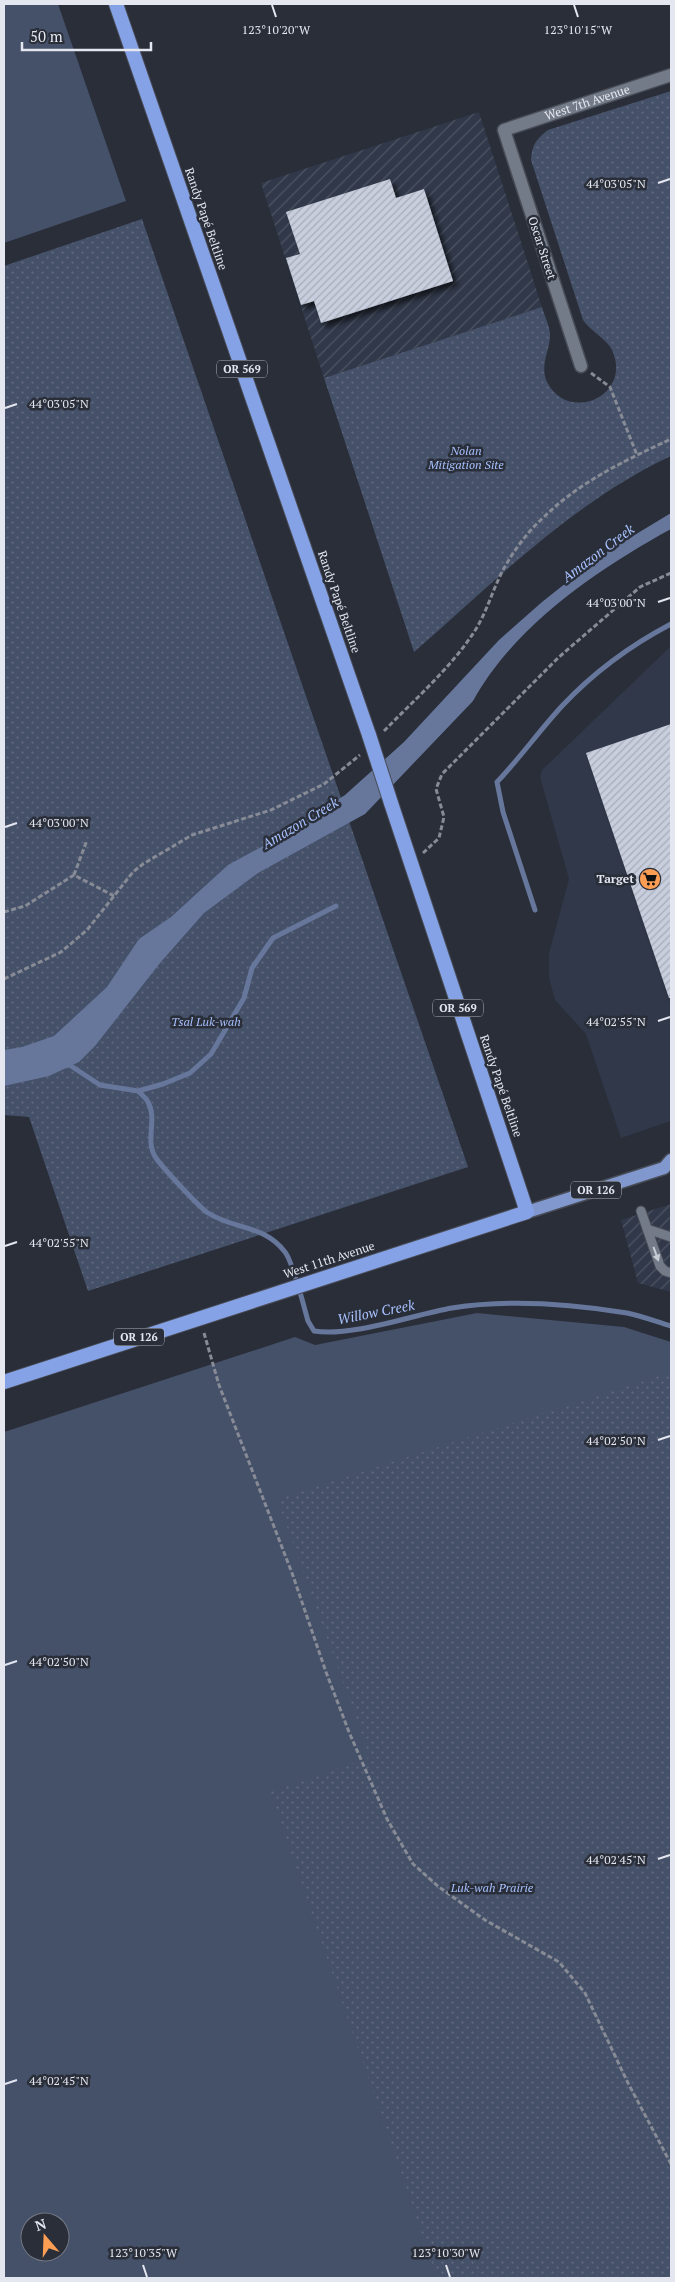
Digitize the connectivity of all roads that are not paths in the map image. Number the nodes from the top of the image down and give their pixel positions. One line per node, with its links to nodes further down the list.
1 (116, 4): 7 (highway, Randy Papé Beltline / OR 569, bridge)
2 (671, 75): 3 (street, West 7th Avenue)
3 (504, 130): 4 (street, Oscar Street)
4 (581, 366)
5 (669, 1166): 7 (main road, West 11th Avenue / OR 126)
6 (641, 1211): 8 (lane)
7 (527, 1212): 11 (highway, West 11th Avenue / OR 126)
8 (647, 1229): 9 (lane); 10 (lane, one-way to 10)
9 (671, 1237)
10 (671, 1273)
11 (4, 1382)

